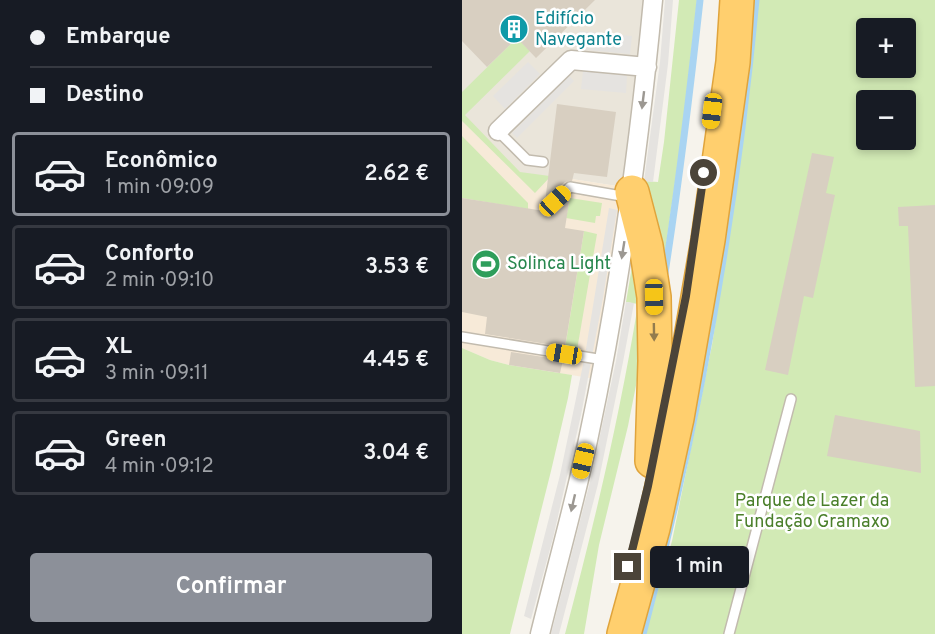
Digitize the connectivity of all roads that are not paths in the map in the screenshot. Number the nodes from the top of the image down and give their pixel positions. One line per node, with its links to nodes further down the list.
1 (654, 0): 4 (street)
2 (725, 0): 12 (highway)
3 (737, 0): 15 (highway)
4 (647, 67): 5 (street); 7 (street, one-way to 7)
5 (498, 131): 6 (lane)
6 (543, 162)
7 (632, 195): 8 (lane); 10 (street, one-way to 10); 12 (highway, one-way to 12)
8 (555, 201)
9 (462, 337): 10 (lane)
10 (604, 360): 13 (street, one-way to 13)
11 (790, 399): 16 (lane)
12 (652, 463): 14 (highway)
13 (540, 634)
14 (610, 634)
15 (624, 634)
16 (729, 634)

